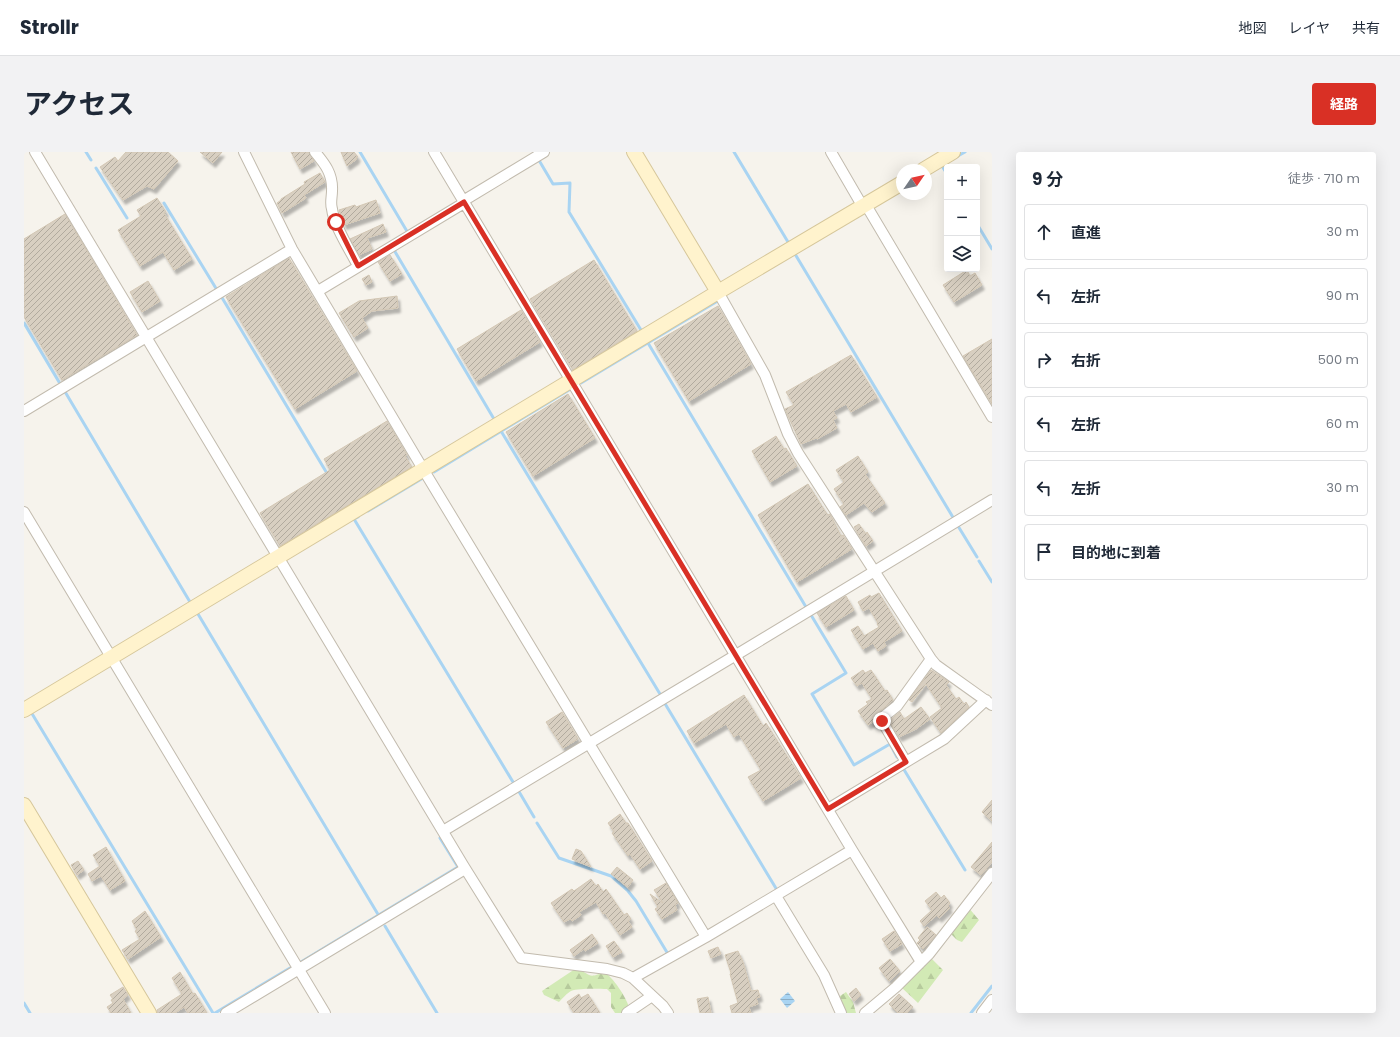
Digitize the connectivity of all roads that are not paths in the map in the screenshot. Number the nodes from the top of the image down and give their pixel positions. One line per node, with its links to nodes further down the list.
1 (35, 152): 17 (street)
2 (244, 152): 13 (street)
3 (315, 152): 14 (street)
4 (434, 152): 11 (street)
5 (544, 152): 11 (street)
6 (634, 152): 16 (street)
7 (831, 152): 12 (street)
8 (953, 152): 9 (street)
9 (932, 165)
10 (896, 187): 12 (street)
11 (463, 202): 14 (street); 18 (street)
12 (864, 206): 16 (street); 20 (street)
13 (292, 248): 15 (street); 17 (street)
14 (358, 266): 15 (street)
15 (318, 291): 21 (street)
16 (718, 292): 18 (street); 25 (street)
17 (146, 337): 19 (street); 24 (street)
18 (570, 380): 21 (street); 26 (street)
19 (24, 411)
20 (992, 417)
21 (423, 469): 24 (street); 31 (street)
22 (992, 500): 25 (street)
23 (24, 512): 27 (street)
24 (278, 557): 27 (street); 35 (street)
25 (874, 571): 26 (street); 28 (street)
26 (736, 655): 31 (street); 34 (street)
27 (111, 658): 30 (street); 42 (street)
28 (931, 659): 29 (street); 32 (street)
29 (989, 703): 32 (street)
30 (24, 710)
31 (589, 743): 35 (street); 40 (street)
32 (906, 762): 34 (street)
33 (24, 805): 46 (street)
34 (828, 809): 36 (street)
35 (443, 831): 37 (street)
36 (852, 850): 39 (street); 41 (street)
37 (465, 869): 42 (street); 43 (street)
38 (992, 873): 41 (street)
39 (776, 896): 40 (street); 51 (street)
40 (706, 937): 43 (street)
41 (921, 962): 52 (street)
42 (299, 969): 47 (street); 48 (street)
43 (632, 978): 44 (street)
44 (652, 996): 49 (street); 50 (street)
45 (992, 1000): 53 (street)
46 (149, 1013)
47 (226, 1013)
48 (325, 1013)
49 (627, 1013)
50 (668, 1013)
51 (841, 1013)
52 (865, 1013)
53 (982, 1013)

